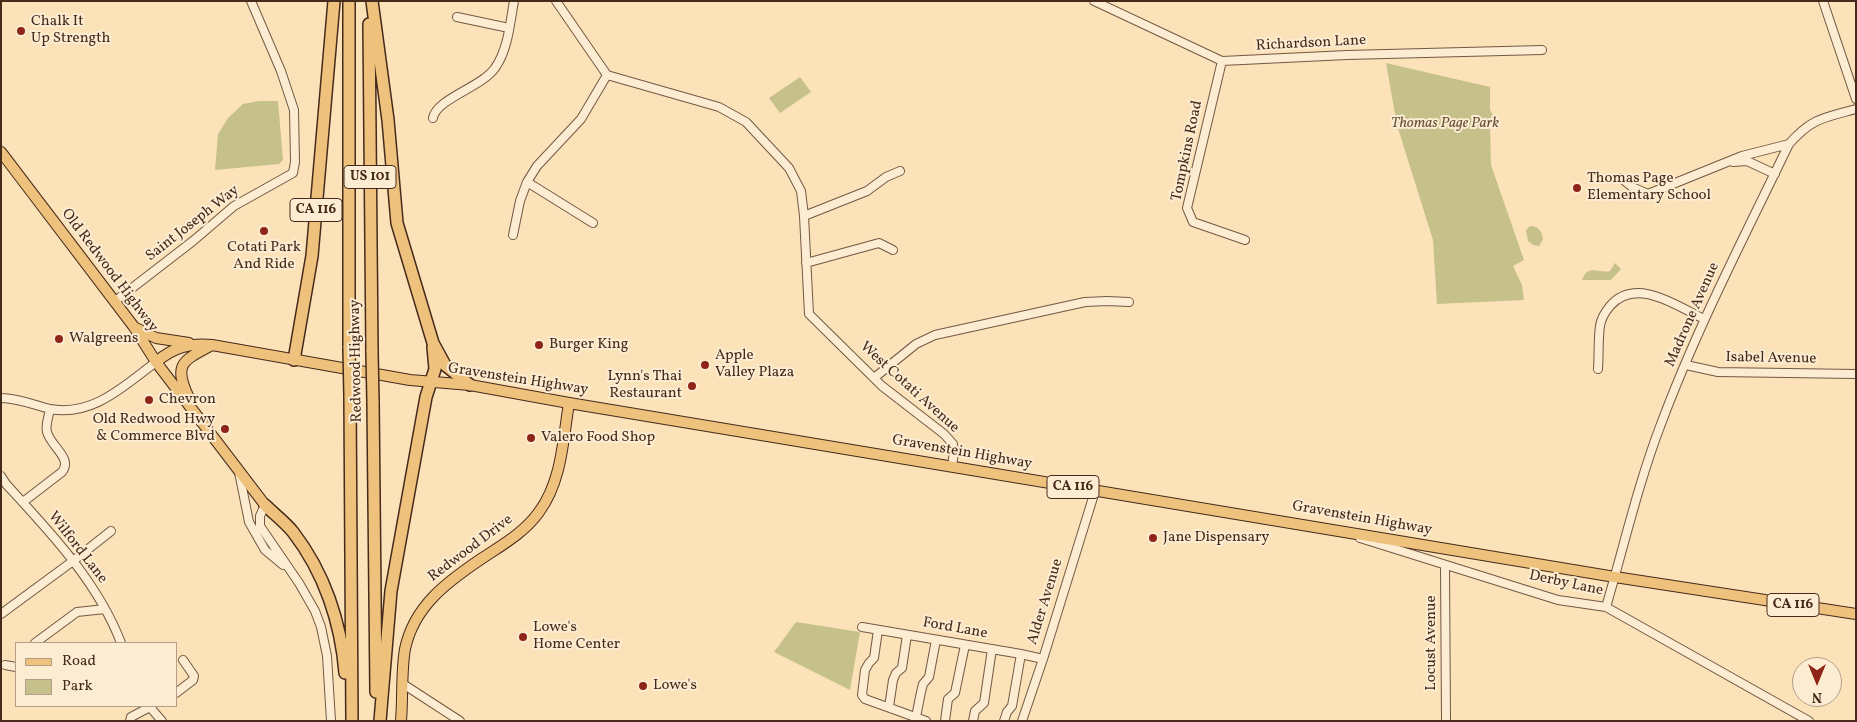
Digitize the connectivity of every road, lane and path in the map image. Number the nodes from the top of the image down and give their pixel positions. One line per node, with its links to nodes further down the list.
1 (251, 1): 30 (street, Saint Joseph Way)
2 (334, 1): 37 (highway, CA 116)
3 (350, 1): 88 (highway, Redwood Highway / US 101, bridge)
4 (370, 1): 34 (highway, CA 116); 89 (highway, Redwood Highway / US 101, bridge)
5 (514, 1): 10 (street)
6 (556, 1): 13 (street)
7 (1094, 1): 12 (street)
8 (1823, 1): 14 (street)
9 (457, 17): 10 (street)
10 (509, 28): 16 (street)
11 (1542, 50): 12 (street, Richardson Lane)
12 (1222, 62): 27 (street, Tompkins Road)
13 (607, 74): 23 (street); 24 (street, West Cotati Avenue)
14 (1856, 99)
15 (1856, 109): 17 (street, Madrone Avenue)
16 (432, 118)
17 (1789, 144): 19 (street); 21 (street, Madrone Avenue)
18 (1, 152): 30 (main road, Old Redwood Highway)
19 (1722, 164): 21 (street); 22 (street)
20 (900, 171): 24 (street)
21 (1775, 174): 32 (street, Madrone Avenue)
22 (1621, 178)
23 (527, 182): 25 (street); 26 (street)
24 (804, 216): 29 (street, West Cotati Avenue)
25 (593, 223)
26 (513, 235)
27 (1246, 240)
28 (893, 250): 29 (street)
29 (806, 263): 42 (street, West Cotati Avenue)
30 (114, 302): 33 (main road, Old Redwood Highway)
31 (1129, 302): 42 (street)
32 (1704, 319): 39 (street, Madrone Avenue); 40 (street)
33 (134, 327): 35 (main road); 38 (main road, Old Redwood Highway)
34 (433, 343): 43 (highway); 44 (highway, CA 116)
35 (200, 344): 36 (main road, Gravenstein Highway); 38 (main road, Gravenstein Highway)
36 (212, 345): 37 (main road, Gravenstein Highway); 48 (main road)
37 (294, 360): 43 (main road, Gravenstein Highway / CA 116)
38 (156, 362): 47 (street); 48 (main road, Old Redwood Highway)
39 (1686, 365): 41 (street, Isabel Avenue); 61 (street, Madrone Avenue)
40 (1598, 369)
41 (1856, 374)
42 (874, 378): 49 (street, West Cotati Avenue)
43 (431, 381): 44 (main road, Gravenstein Highway / CA 116); 89 (highway)
44 (470, 385): 46 (main road, Gravenstein Highway / CA 116)
45 (1, 398): 47 (street)
46 (570, 403): 49 (main road, Gravenstein Highway / CA 116); 79 (main road, Redwood Drive)
47 (50, 409): 54 (street)
48 (200, 419): 50 (main road, Old Redwood Highway)
49 (952, 467): 53 (main road, Gravenstein Highway / CA 116)
50 (239, 470): 55 (main road, Old Redwood Highway); 60 (street)
51 (1, 476): 52 (street, Wilford Lane)
52 (4, 486): 54 (street, Wilford Lane)
53 (1095, 490): 56 (main road, Gravenstein Highway / CA 116); 75 (street, Alder Avenue)
54 (23, 502): 58 (street, Wilford Lane)
55 (265, 505): 60 (street); 88 (highway)
56 (1326, 528): 59 (street, Derby Lane); 61 (main road, Gravenstein Highway / CA 116)
57 (111, 530): 58 (street)
58 (73, 561): 63 (street, Wilford Lane); 64 (street)
59 (1445, 566): 62 (street, Derby Lane); 97 (street, Locust Avenue)
60 (289, 570): 87 (street)
61 (1615, 577): 62 (street, Madrone Avenue); 65 (main road, Gravenstein Highway / CA 116)
62 (1606, 607): 98 (street, Derby Lane)
63 (105, 609): 70 (street); 71 (street, Wilford Lane)
64 (1, 614)
65 (1856, 614)
66 (862, 627): 67 (street, Ford Lane)
67 (878, 630): 68 (street, Ford Lane); 83 (street)
68 (907, 635): 69 (street, Ford Lane); 83 (street)
69 (936, 640): 72 (street, Ford Lane); 84 (street)
70 (36, 642)
71 (121, 642)
72 (965, 645): 73 (street, Ford Lane); 93 (street)
73 (992, 649): 74 (street, Ford Lane); 94 (street)
74 (1022, 654): 75 (street, Ford Lane); 95 (street)
75 (1043, 659): 96 (street, Alder Avenue)
76 (183, 660): 80 (street)
77 (5, 665): 78 (street)
78 (15, 667)
79 (403, 684): 90 (main road, Redwood Drive); 91 (street)
80 (178, 691)
81 (148, 707): 85 (street)
82 (151, 707): 86 (street)
83 (889, 707): 84 (street)
84 (916, 717): 92 (street)
85 (130, 721)
86 (162, 721)
87 (331, 721)
88 (351, 721)
89 (378, 721)
90 (401, 721)
91 (460, 721)
92 (926, 721)
93 (945, 721)
94 (973, 721)
95 (1004, 721)
96 (1022, 721)
97 (1446, 721)
98 (1809, 721)

